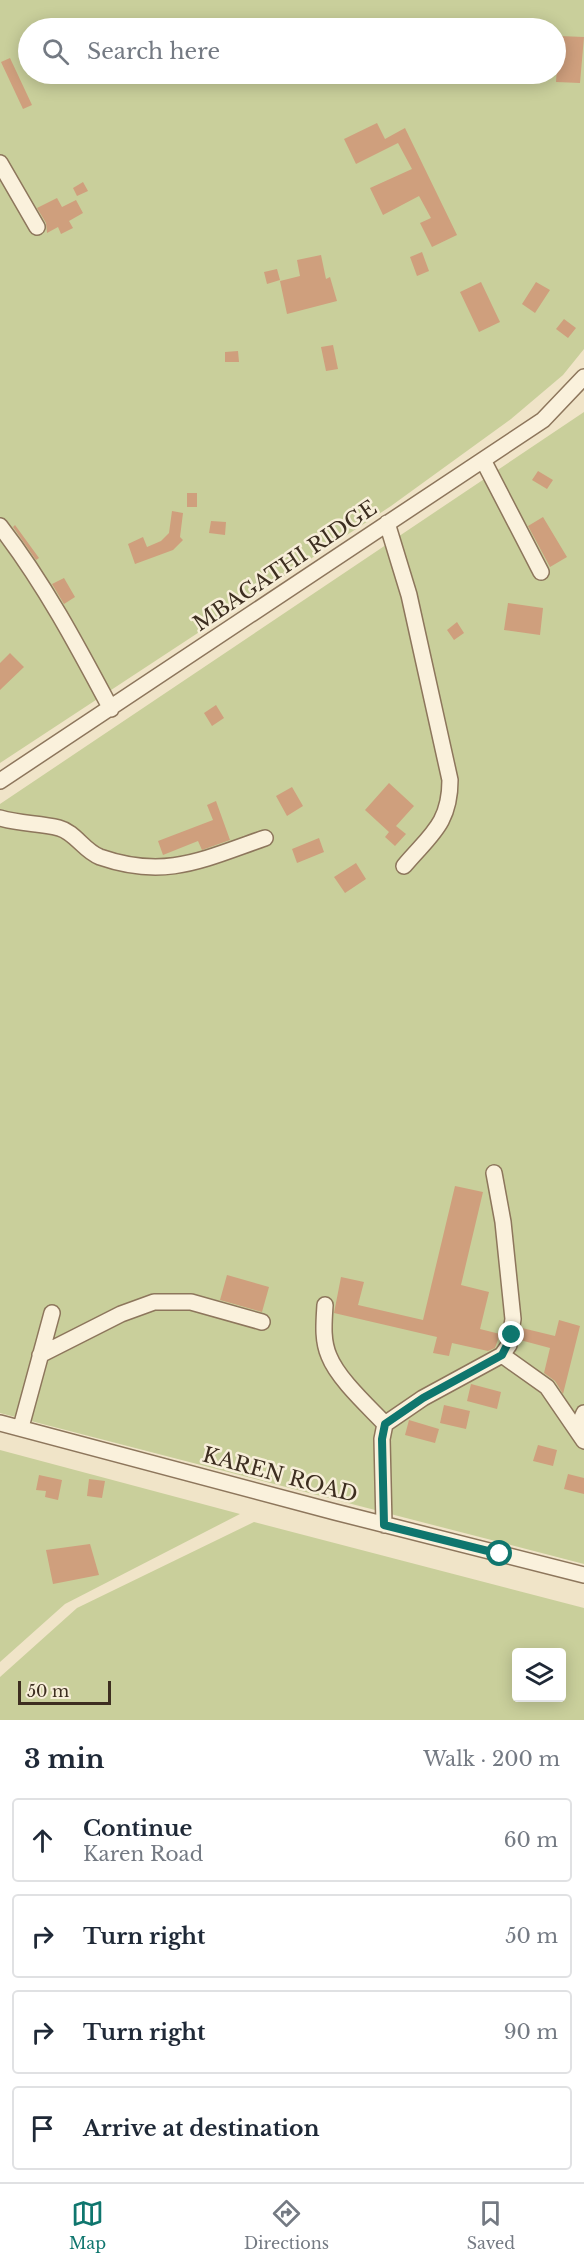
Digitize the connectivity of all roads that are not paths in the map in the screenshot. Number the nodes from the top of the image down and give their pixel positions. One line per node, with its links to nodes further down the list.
1 (0, 163): 2 (street)
2 (37, 227)
3 (584, 376): 4 (street, MBAGATHI RIDGE)
4 (483, 460): 5 (street, MBAGATHI RIDGE); 7 (street)
5 (387, 524): 8 (street, MBAGATHI RIDGE); 12 (street)
6 (0, 526): 8 (street)
7 (541, 572)
8 (111, 709): 9 (street, MBAGATHI RIDGE)
9 (0, 781)
10 (0, 818): 11 (street)
11 (265, 838)
12 (404, 866)
13 (494, 1173): 18 (street)
14 (325, 1305): 21 (street)
15 (52, 1313): 17 (street)
16 (262, 1322): 17 (street)
17 (40, 1355): 22 (street)
18 (502, 1355): 21 (street); 23 (street)
19 (584, 1413): 23 (street)
20 (0, 1423): 22 (street, KAREN ROAD)
21 (385, 1424): 24 (street)
22 (21, 1427): 24 (street, KAREN ROAD)
23 (580, 1435)
24 (384, 1525): 25 (street, KAREN ROAD)
25 (584, 1575)

